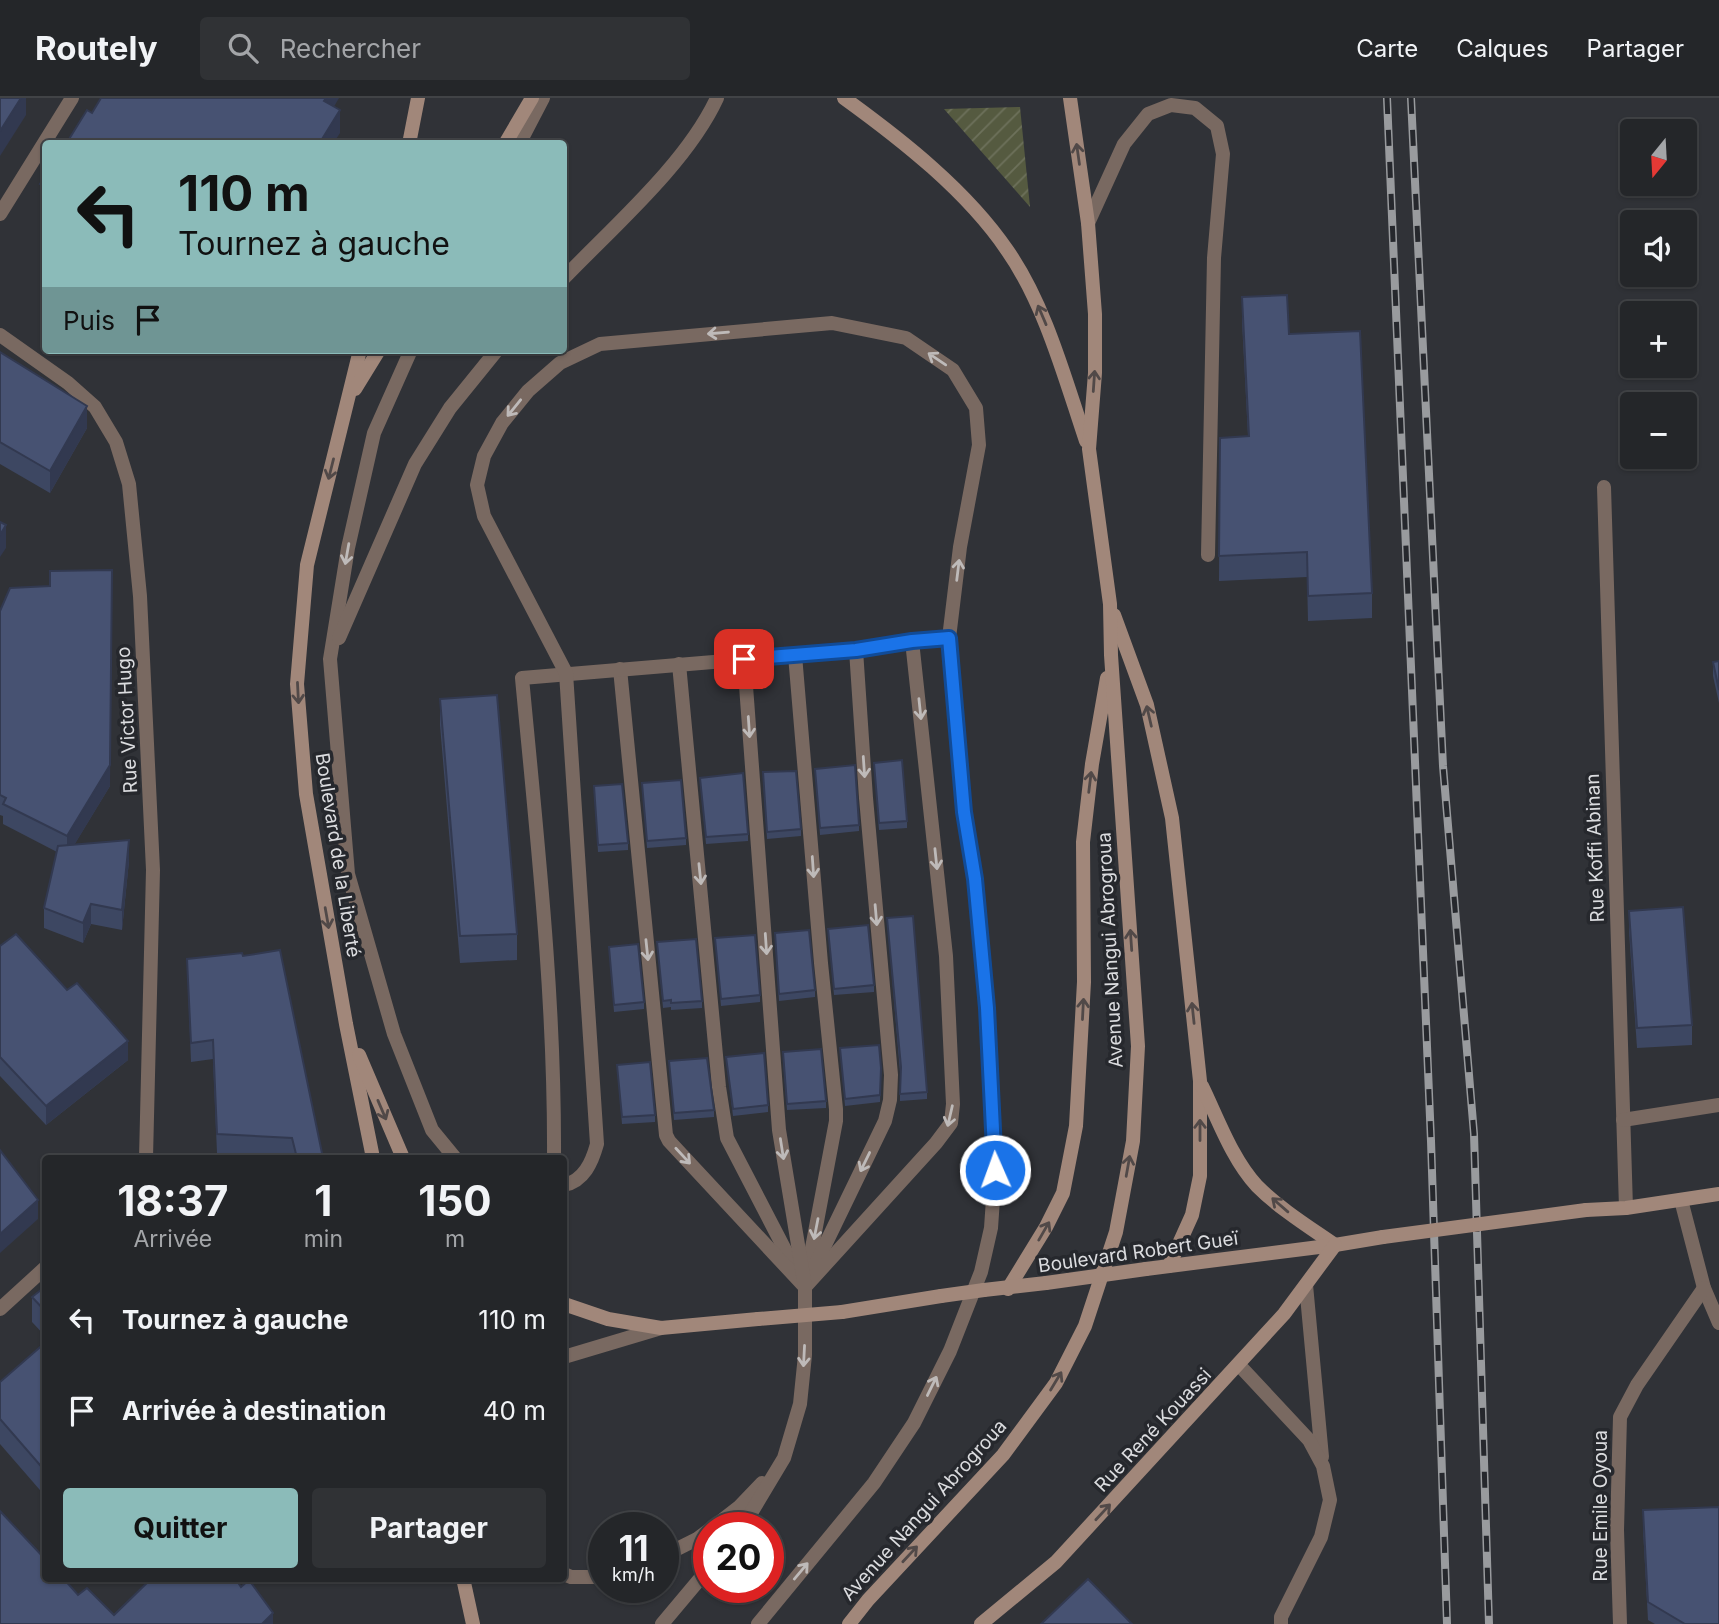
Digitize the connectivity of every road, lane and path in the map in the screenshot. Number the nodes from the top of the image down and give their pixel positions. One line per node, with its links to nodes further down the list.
1 (418, 98): 9 (main road)
2 (532, 98): 10 (main road)
3 (542, 98): 11 (street)
4 (717, 98): 15 (street)
5 (844, 98): 22 (main road, one-way to 5)
6 (1070, 98): 14 (main road, Avenue Nangui Abrogroua, one-way to 6)
7 (66, 100): 8 (street)
8 (43, 140)
9 (410, 140)
10 (507, 140)
11 (521, 140)
12 (42, 141): 13 (street)
13 (0, 214)
14 (1088, 223): 22 (main road, Avenue Nangui Abrogroua, one-way to 14); 24 (street)
15 (567, 275)
16 (0, 335): 40 (street, Rue Victor Hugo)
17 (359, 354): 21 (main road, Boulevard de la Liberté)
18 (377, 354): 21 (main road)
19 (409, 354): 31 (street, one-way to 31)
20 (494, 354): 31 (street)
21 (347, 402): 36 (main road, Boulevard de la Liberté, one-way to 36)
22 (1089, 449): 25 (main road, Avenue Nangui Abrogroua)
23 (1604, 487): 39 (street, Rue Koffi Abinan)
24 (1208, 555)
25 (1110, 604): 30 (main road, Avenue Nangui Abrogroua); 37 (main road, Avenue Nangui Abrogroua, one-way to 25)
26 (949, 638): 27 (street); 35 (street, one-way to 35); 73 (street, one-way to 26)
27 (912, 641): 28 (street); 53 (street, one-way to 53)
28 (856, 650): 29 (street); 53 (street, one-way to 53)
29 (795, 655): 32 (street); 53 (street, one-way to 53)
30 (1111, 655): 55 (main road, one-way to 30); 74 (main road, Avenue Nangui Abrogroua, one-way to 30)
31 (330, 659): 43 (street)
32 (744, 659): 33 (street); 53 (street, one-way to 53)
33 (679, 664): 34 (street); 53 (street, one-way to 53)
34 (620, 669): 35 (street); 53 (street, one-way to 53)
35 (566, 673): 44 (street); 45 (street)
36 (346, 1024): 41 (main road, Boulevard de la Liberté); 42 (main road, one-way to 42)
37 (1200, 1081): 49 (main road, one-way to 37); 50 (main road, one-way to 37)
38 (1719, 1105): 39 (street)
39 (1623, 1120): 48 (street, Rue Koffi Abinan)
40 (146, 1155)
41 (372, 1155)
42 (402, 1155)
43 (453, 1155)
44 (554, 1155)
45 (567, 1185)
46 (1719, 1194): 47 (main road, Boulevard Robert Gueï)
47 (1681, 1200): 48 (main road, Boulevard Robert Gueï); 54 (street)
48 (1626, 1208): 49 (main road, Boulevard Robert Gueï, bridge)
49 (1335, 1245): 50 (main road, Boulevard Robert Gueï); 52 (main road, Rue René Kouassi)
50 (1169, 1266): 55 (main road, Boulevard Robert Gueï, bridge)
51 (42, 1271): 57 (street)
52 (1306, 1285): 61 (main road, Rue René Kouassi); 63 (street)
53 (805, 1287): 62 (street, one-way to 62)
54 (1704, 1288): 58 (street); 76 (street, Rue Emile Oyoua)
55 (1008, 1289): 59 (main road, Boulevard Robert Gueï, bridge)
56 (567, 1305): 59 (main road, Boulevard Robert Gueï)
57 (0, 1309)
58 (1719, 1323)
59 (661, 1328): 60 (street)
60 (567, 1356)
61 (1238, 1365): 63 (street); 75 (main road, Rue René Kouassi, one-way to 61)
62 (784, 1458): 64 (street); 65 (street)
63 (1323, 1466): 70 (street)
64 (732, 1512)
65 (752, 1512)
66 (567, 1575): 67 (street)
67 (588, 1577)
68 (464, 1582): 71 (main road)
69 (693, 1587): 72 (street)
70 (1279, 1622)
71 (473, 1624)
72 (662, 1624)
73 (758, 1624)
74 (849, 1624)
75 (981, 1624)
76 (1619, 1624)

